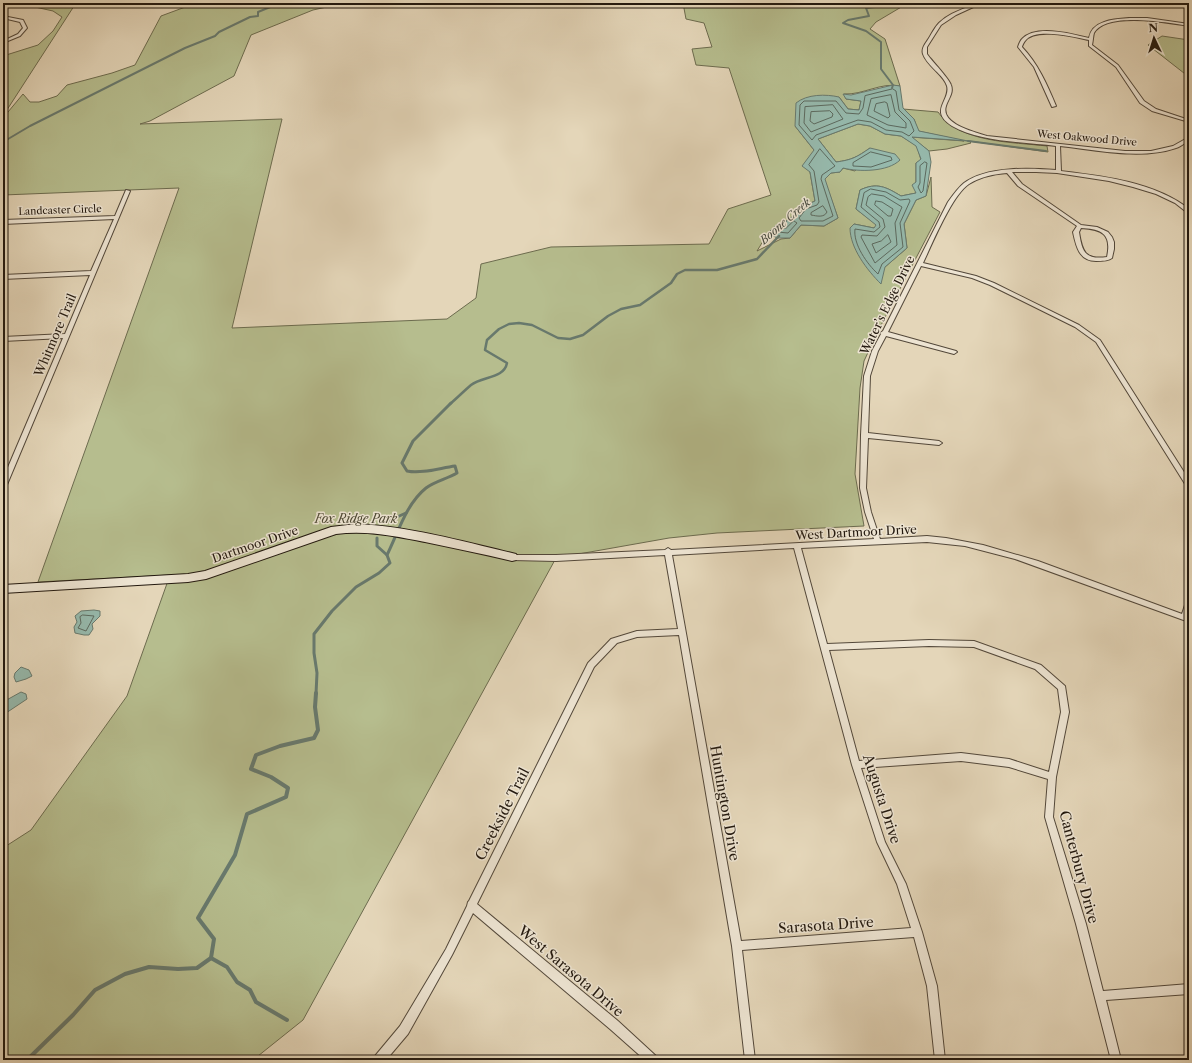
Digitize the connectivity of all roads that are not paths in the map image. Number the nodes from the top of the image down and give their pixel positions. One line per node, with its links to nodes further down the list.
1 (980, 3): 9 (street, West Oakwood Drive)
2 (3, 17): 5 (street)
3 (1189, 25): 4 (street)
4 (1090, 39): 6 (street); 7 (street)
5 (3, 42)
6 (1054, 106)
7 (1189, 121)
8 (1189, 138): 9 (street, West Oakwood Drive)
9 (1058, 145): 11 (street)
10 (1008, 171): 11 (street, Water’s Edge Drive); 16 (street); 17 (street, Water’s Edge Drive)
11 (1060, 173): 13 (street, Water’s Edge Drive)
12 (128, 191): 14 (street, Whitmore Trail)
13 (1188, 210)
14 (117, 217): 15 (street, Landcaster Circle); 18 (street, Whitmore Trail)
15 (3, 222)
16 (1080, 226): 16 (street)
17 (920, 264): 20 (street, Water’s Edge Drive); 27 (street)
18 (93, 273): 19 (street); 21 (street, Whitmore Trail)
19 (3, 277)
20 (883, 333): 23 (street); 24 (street, Water’s Edge Drive)
21 (67, 336): 22 (street); 26 (street, Whitmore Trail)
22 (3, 339)
23 (954, 352)
24 (864, 435): 25 (street); 29 (street, Water’s Edge Drive)
25 (939, 443)
26 (6, 474): 28 (street, Whitmore Trail)
27 (1189, 485)
28 (3, 487)
29 (878, 542): 30 (street, West Dartmoor Drive); 35 (street, West Dartmoor Drive)
30 (797, 546): 31 (street, West Dartmoor Drive); 37 (street, Augusta Drive)
31 (668, 552): 32 (street, West Dartmoor Drive); 36 (street, Huntington Drive)
32 (512, 557): 33 (street, Dartmoor Drive)
33 (3, 589)
34 (1189, 604): 35 (street)
35 (1187, 619)
36 (682, 632): 40 (street, Creekside Trail); 42 (street, Huntington Drive)
37 (825, 647): 38 (street, Augusta Drive); 39 (street, Canterbury Drive)
38 (856, 765): 39 (street); 41 (street, Augusta Drive)
39 (1052, 777): 44 (street, Canterbury Drive)
40 (471, 905): 45 (street, Creekside Trail); 46 (street, West Sarasota Drive)
41 (917, 932): 42 (street, Sarasota Drive); 48 (street, Augusta Drive)
42 (737, 946): 47 (street, Huntington Drive)
43 (1189, 989): 44 (street)
44 (1099, 996): 49 (street, Canterbury Drive)
45 (379, 1060)
46 (652, 1060)
47 (750, 1060)
48 (940, 1060)
49 (1116, 1060)

